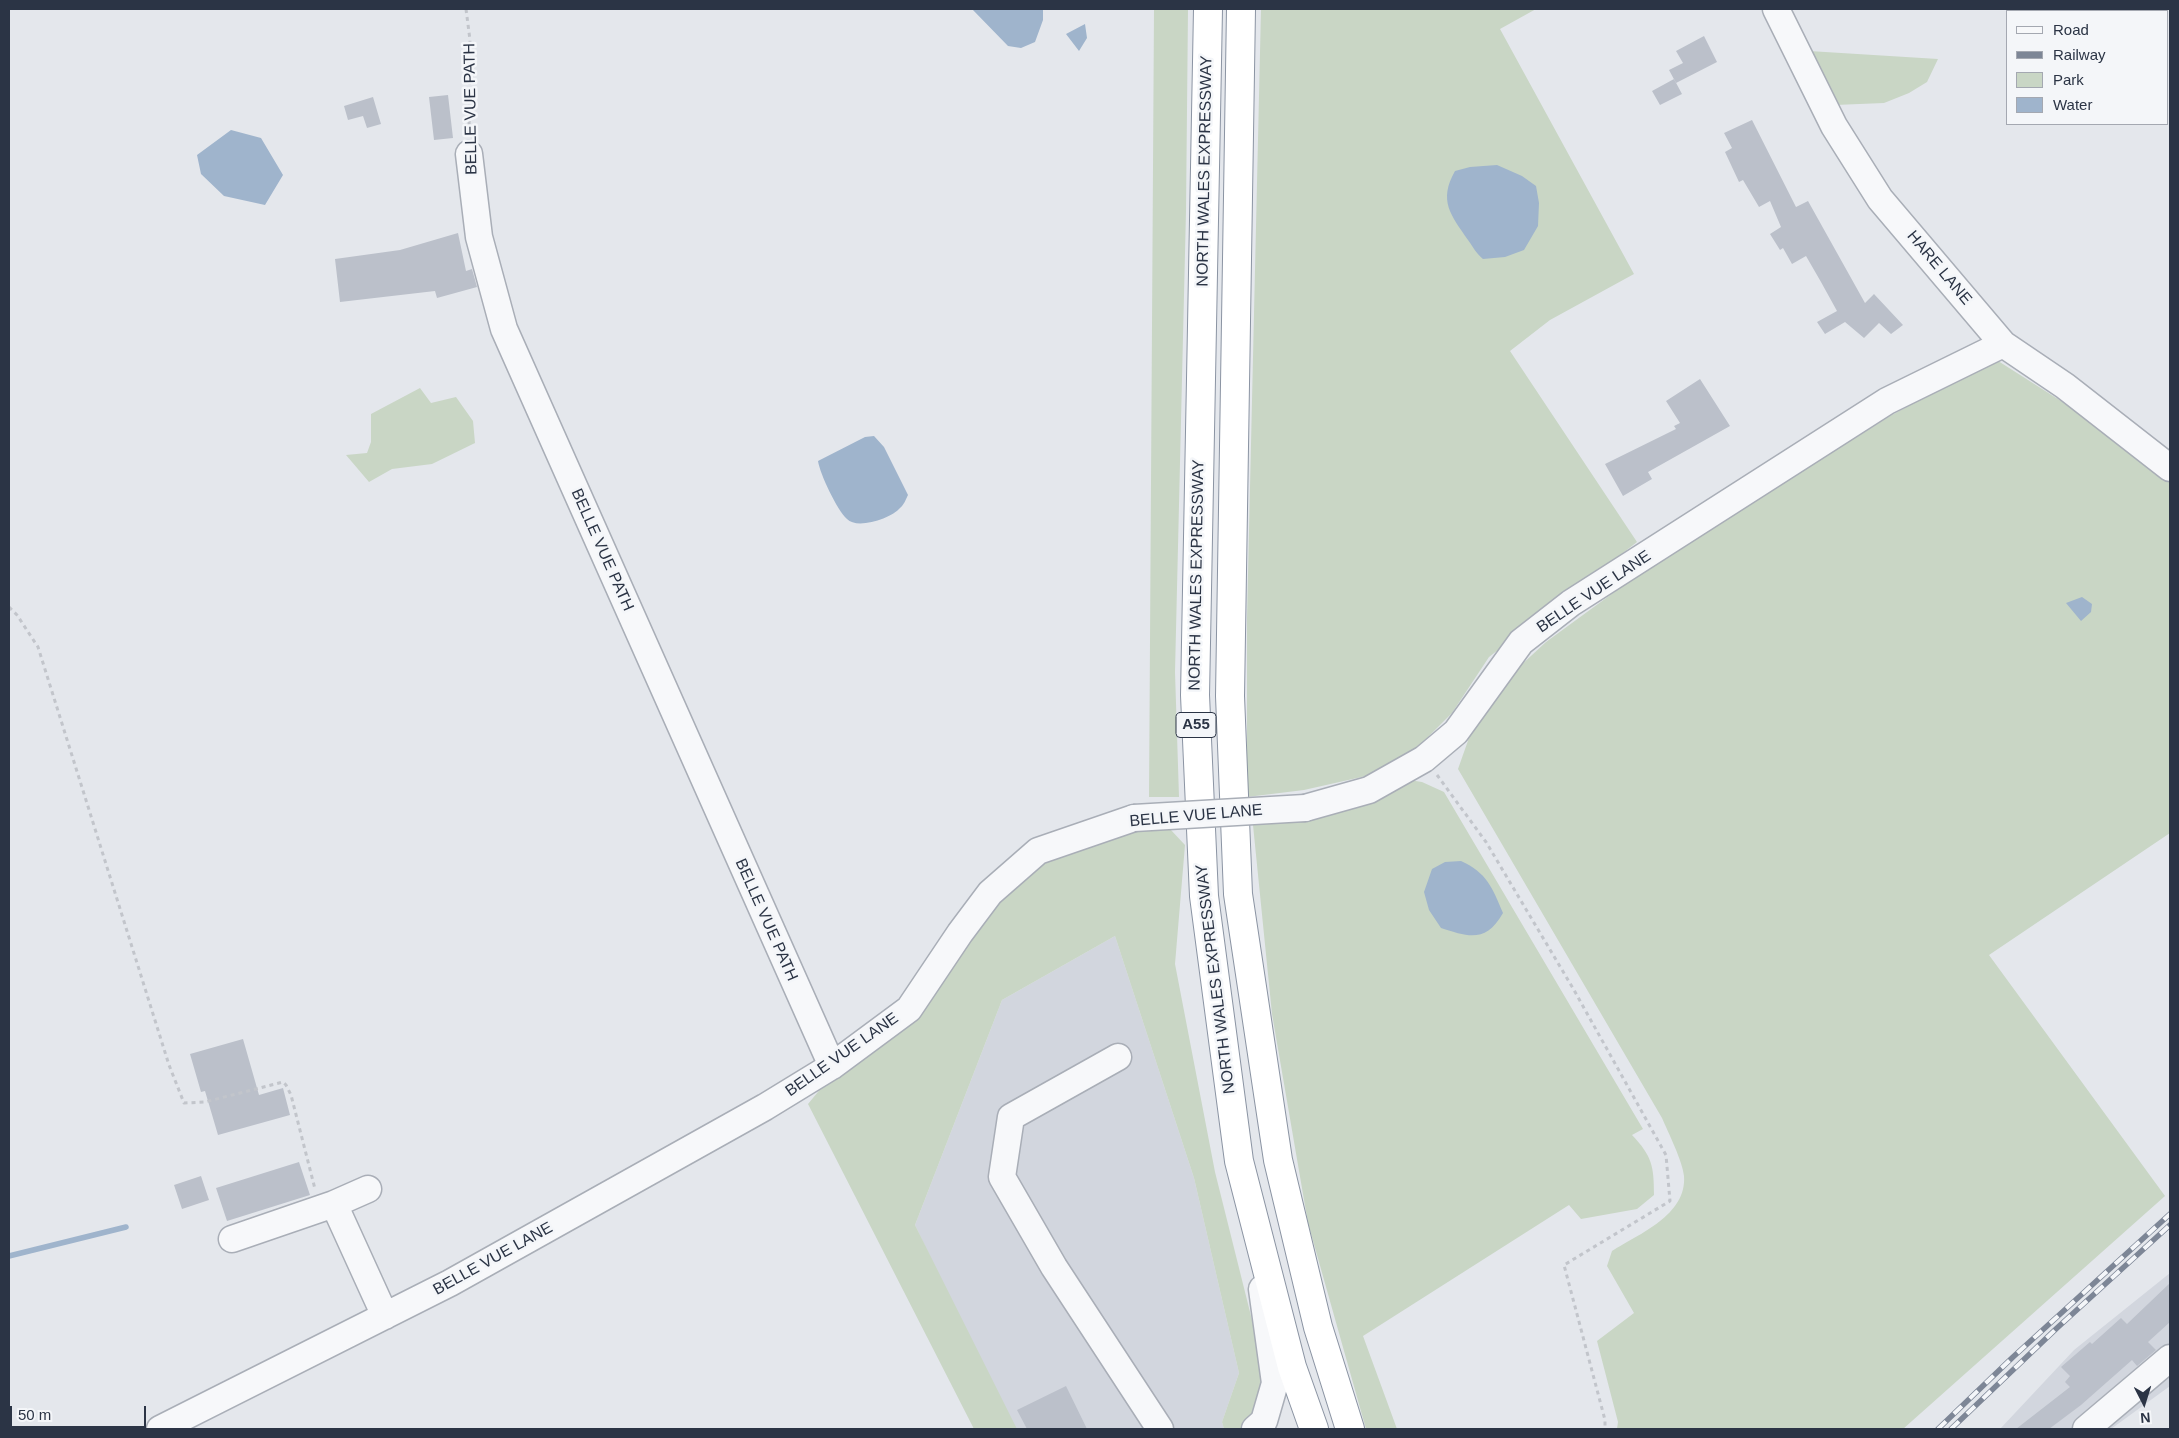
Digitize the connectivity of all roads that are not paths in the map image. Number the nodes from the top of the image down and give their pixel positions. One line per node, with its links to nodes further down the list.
1 (1208, 9): 10 (highway, NORTH WALES EXPRESSWAY / A55)
2 (1241, 9): 20 (highway, NORTH WALES EXPRESSWAY / A55)
3 (1776, 9): 5 (street, HARE LANE)
4 (469, 154): 8 (street, BELLE VUE PATH)
5 (2002, 344): 6 (street, HARE LANE); 8 (street, BELLE VUE LANE, bridge)
6 (2170, 468)
7 (1118, 1057): 17 (street)
8 (832, 1066): 13 (street, BELLE VUE LANE)
9 (368, 1189): 11 (street)
10 (1249, 1197): 18 (street); 19 (highway, NORTH WALES EXPRESSWAY / A55)
11 (327, 1206): 12 (street); 13 (street)
12 (232, 1239)
13 (385, 1316): 16 (street, BELLE VUE LANE)
14 (2170, 1358): 15 (street)
15 (2095, 1427)
16 (160, 1429)
17 (1160, 1429)
18 (1255, 1429)
19 (1314, 1429)
20 (1350, 1429)

